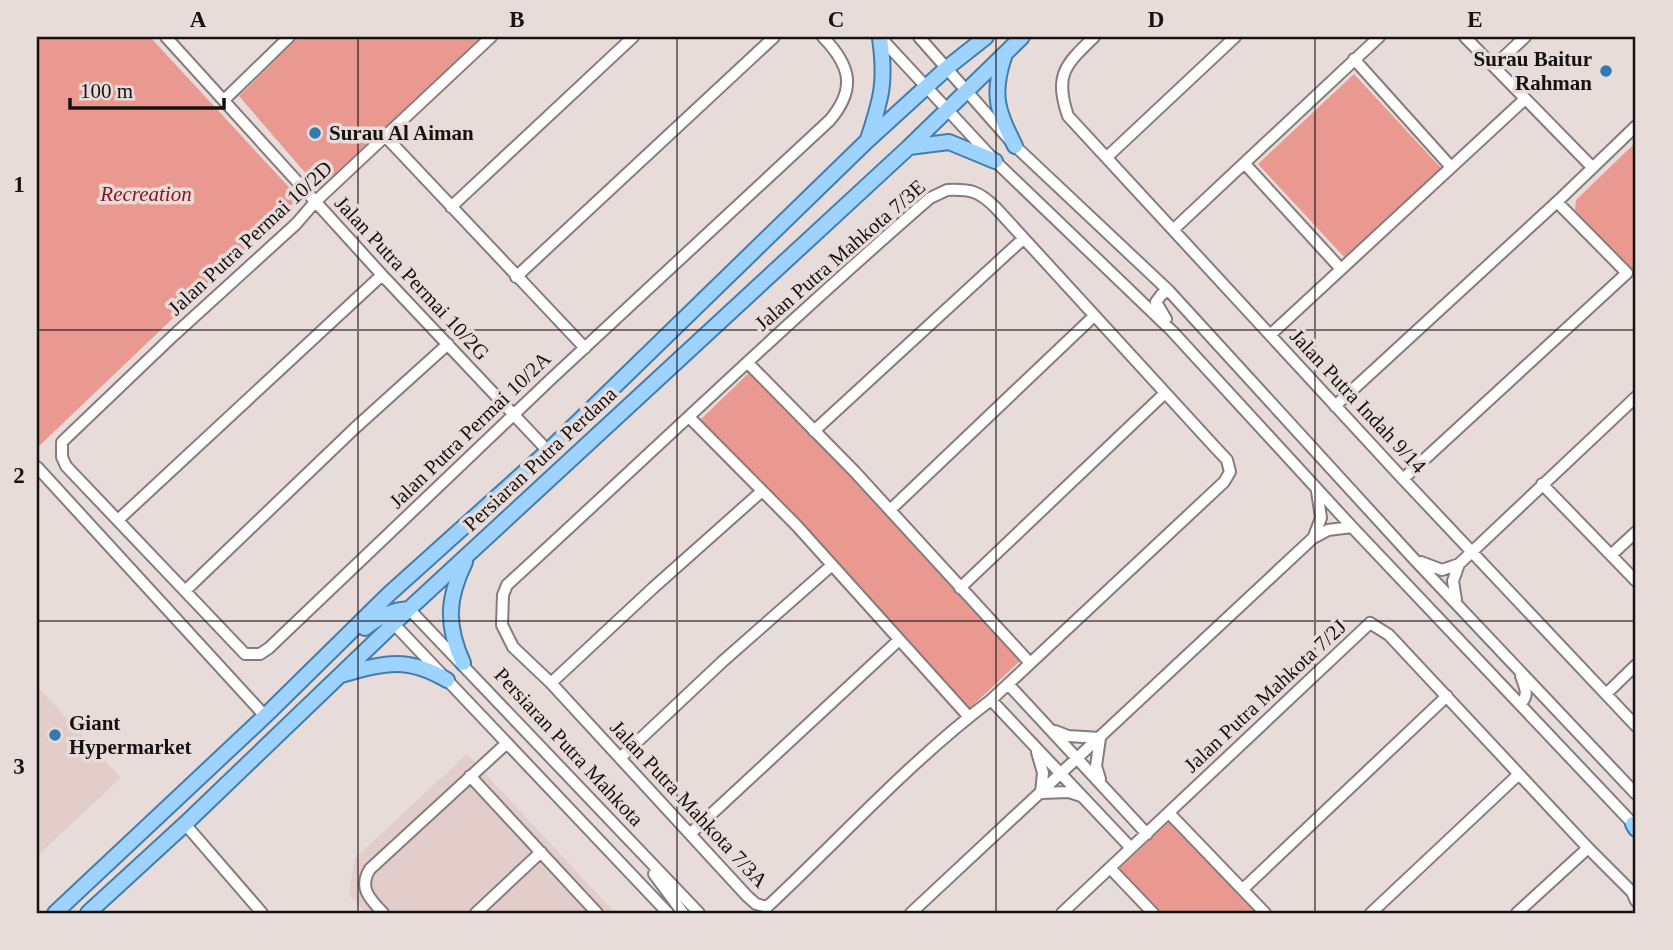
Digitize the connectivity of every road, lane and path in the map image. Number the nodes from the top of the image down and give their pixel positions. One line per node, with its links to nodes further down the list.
1 (166, 37): 22 (street, Jalan Putra Permai 10/2G)
2 (289, 37): 22 (street)
3 (491, 37): 26 (street, Jalan Putra Permai 10/2D)
4 (633, 37): 37 (street)
5 (774, 37): 43 (street)
6 (823, 37): 50 (street, Jalan Putra Permai 10/2A)
7 (880, 37): 20 (street); 27 (main road)
8 (919, 37): 19 (street)
9 (986, 37): 19 (main road, Persiaran Putra Perdana)
10 (1021, 37): 16 (main road, Persiaran Putra Perdana)
11 (1094, 37): 30 (street, Jalan Putra Indah 9/14)
12 (1235, 37): 30 (street)
13 (1379, 37): 17 (street)
14 (1465, 37): 18 (street)
15 (1525, 37): 18 (street)
16 (1005, 52): 21 (main road, Persiaran Putra Perdana); 28 (main road)
17 (1354, 59): 32 (street); 33 (street)
18 (1494, 66): 23 (street)
19 (948, 67): 20 (main road, Persiaran Putra Perdana); 21 (street)
20 (927, 88): 24 (street); 27 (main road, Persiaran Putra Perdana)
21 (966, 89): 24 (main road, Persiaran Putra Perdana); 28 (street)
22 (224, 100): 35 (street, Jalan Putra Permai 10/2G)
23 (1525, 100): 33 (street); 34 (street)
24 (947, 108): 29 (main road, Persiaran Putra Perdana); 31 (street)
25 (1636, 125): 34 (street)
26 (386, 137): 35 (street, Jalan Putra Permai 10/2D); 37 (street)
27 (867, 140): 58 (main road, Persiaran Putra Perdana)
28 (1015, 146): 45 (street)
29 (908, 147): 31 (main road); 71 (main road, Persiaran Putra Perdana)
30 (1107, 157): 38 (street, Jalan Putra Indah 9/14)
31 (995, 161): 47 (street)
32 (1245, 164): 38 (street); 40 (street)
33 (1451, 167): 40 (street)
34 (1592, 167): 36 (street)
35 (315, 202): 42 (street, Jalan Putra Permai 10/2G); 60 (street, Jalan Putra Permai 10/2D)
36 (1557, 202): 41 (street); 54 (street)
37 (451, 207): 43 (street)
38 (1174, 229): 48 (street, Jalan Putra Indah 9/14)
39 (1023, 239): 46 (street, Jalan Putra Mahkota 7/3E); 51 (street, Jalan Putra Mahkota 7/3E); 57 (street)
40 (1341, 269): 48 (street)
41 (1627, 273): 44 (street); 61 (street)
42 (382, 275): 49 (street, Jalan Putra Permai 10/2G); 66 (street)
43 (516, 277): 50 (street)
44 (1636, 282)
45 (1169, 291): 47 (street); 73 (street)
46 (1094, 316): 52 (street, Jalan Putra Mahkota 7/3E); 65 (street)
47 (1172, 331): 63 (street)
48 (1270, 335): 54 (street, Jalan Putra Indah 9/14)
49 (449, 344): 55 (street, Jalan Putra Permai 10/2G); 79 (street)
50 (585, 348): 55 (street, Jalan Putra Permai 10/2A)
51 (748, 363): 56 (street, Jalan Putra Mahkota 7/3E); 57 (street)
52 (1164, 394): 78 (street); 86 (street, Jalan Putra Mahkota 7/3E)
53 (1636, 397): 62 (street)
54 (1335, 406): 61 (street, Jalan Putra Indah 9/14)
55 (514, 414): 58 (street, Jalan Putra Permai 10/2G); 79 (street, Jalan Putra Permai 10/2A)
56 (690, 418): 64 (street); 82 (street, Jalan Putra Mahkota 7/3E)
57 (814, 431): 65 (street)
58 (548, 450): 74 (main road, Persiaran Putra Perdana)
59 (37, 467): 97 (street)
60 (74, 474): 66 (street, Jalan Putra Permai 10/2A)
61 (1403, 480): 70 (street, Jalan Putra Indah 9/14)
62 (1542, 484): 70 (street); 72 (street)
63 (1316, 488): 67 (street); 69 (street)
64 (762, 491): 76 (street); 91 (street)
65 (890, 510): 78 (street)
66 (118, 520): 79 (street, Jalan Putra Permai 10/2A)
67 (1352, 527): 69 (street); 96 (street)
68 (1636, 532): 72 (street)
69 (1312, 538): 101 (street)
70 (1472, 551): 75 (street); 93 (street, Jalan Putra Indah 9/14)
71 (469, 554): 81 (main road, Persiaran Putra Perdana); 85 (main road)
72 (1611, 555): 77 (street)
73 (1413, 558): 75 (street); 80 (street)
74 (427, 560): 81 (main road); 84 (main road, Persiaran Putra Perdana)
75 (1459, 564): 80 (street)
76 (831, 566): 83 (street); 104 (street)
77 (1636, 581)
78 (960, 588): 86 (street)
79 (185, 591)
80 (1464, 611): 88 (street)
81 (399, 614): 84 (main road); 85 (street, Persiaran Putra Mahkota); 89 (main road, Persiaran Putra Perdana); 90 (street, Persiaran Putra Mahkota)
82 (502, 616): 91 (street, Jalan Putra Mahkota 7/3A)
83 (900, 640): 98 (street); 116 (street)
84 (337, 645): 97 (main road, Persiaran Putra Perdana)
85 (463, 663): 120 (street, Persiaran Putra Mahkota)
86 (1030, 663): 92 (street, Jalan Putra Mahkota 7/3A)
87 (1636, 665): 93 (street)
88 (1519, 670): 96 (street); 111 (street)
89 (340, 675): 90 (main road); 114 (main road, Persiaran Putra Perdana)
90 (447, 680): 102 (street, Persiaran Putra Mahkota)
91 (551, 683): 104 (street, Jalan Putra Mahkota 7/3A)
92 (1008, 684): 95 (street, Jalan Putra Mahkota 7/3A); 99 (street)
93 (1606, 694): 100 (street, Jalan Putra Indah 9/14)
94 (1447, 696): 107 (street); 113 (street, Jalan Putra Mahkota 7/2J); 123 (street)
95 (991, 700): 98 (street, Jalan Putra Mahkota 7/3A); 103 (street)
96 (1520, 704): 115 (street)
97 (265, 716): 125 (main road, Persiaran Putra Perdana)
98 (969, 717): 116 (street, Jalan Putra Mahkota 7/3A)
99 (1047, 726): 101 (street); 105 (street)
100 (1636, 726)
101 (1100, 738): 105 (street); 109 (street)
102 (507, 743): 108 (street); 122 (street, Persiaran Putra Mahkota)
103 (1034, 745): 106 (street); 110 (street)
104 (620, 758): 116 (street, Jalan Putra Mahkota 7/3A)
105 (1078, 759): 106 (street); 109 (street)
106 (1061, 774): 110 (street); 112 (street)
107 (1519, 774): 118 (street); 139 (street)
108 (470, 776): 119 (street); 128 (street)
109 (1102, 783): 117 (street)
110 (1041, 793): 112 (street); 135 (street)
111 (1636, 794)
112 (1087, 799): 117 (street)
113 (1169, 813): 117 (street, Jalan Putra Mahkota 7/2J); 123 (street)
114 (185, 824): 126 (main road, Persiaran Putra Perdana); 127 (street)
115 (1635, 827)
116 (691, 834)
117 (1139, 841): 121 (street, Jalan Putra Mahkota 7/2J)
118 (1588, 848): 124 (street); 140 (street)
119 (541, 852): 129 (street); 130 (street)
120 (643, 853): 133 (street); 134 (street, Persiaran Putra Mahkota)
121 (1110, 868): 136 (street, Jalan Putra Mahkota 7/2J); 137 (street)
122 (635, 878): 131 (street); 132 (street, Persiaran Putra Mahkota)
123 (1243, 889): 138 (street)
124 (1636, 901)
125 (55, 913)
126 (88, 913)
127 (262, 913)
128 (383, 913)
129 (476, 913)
130 (597, 913)
131 (653, 913)
132 (668, 913)
133 (683, 913)
134 (699, 913)
135 (911, 913)
136 (1062, 913)
137 (1153, 913)
138 (1265, 913)
139 (1371, 913)
140 (1517, 913)

